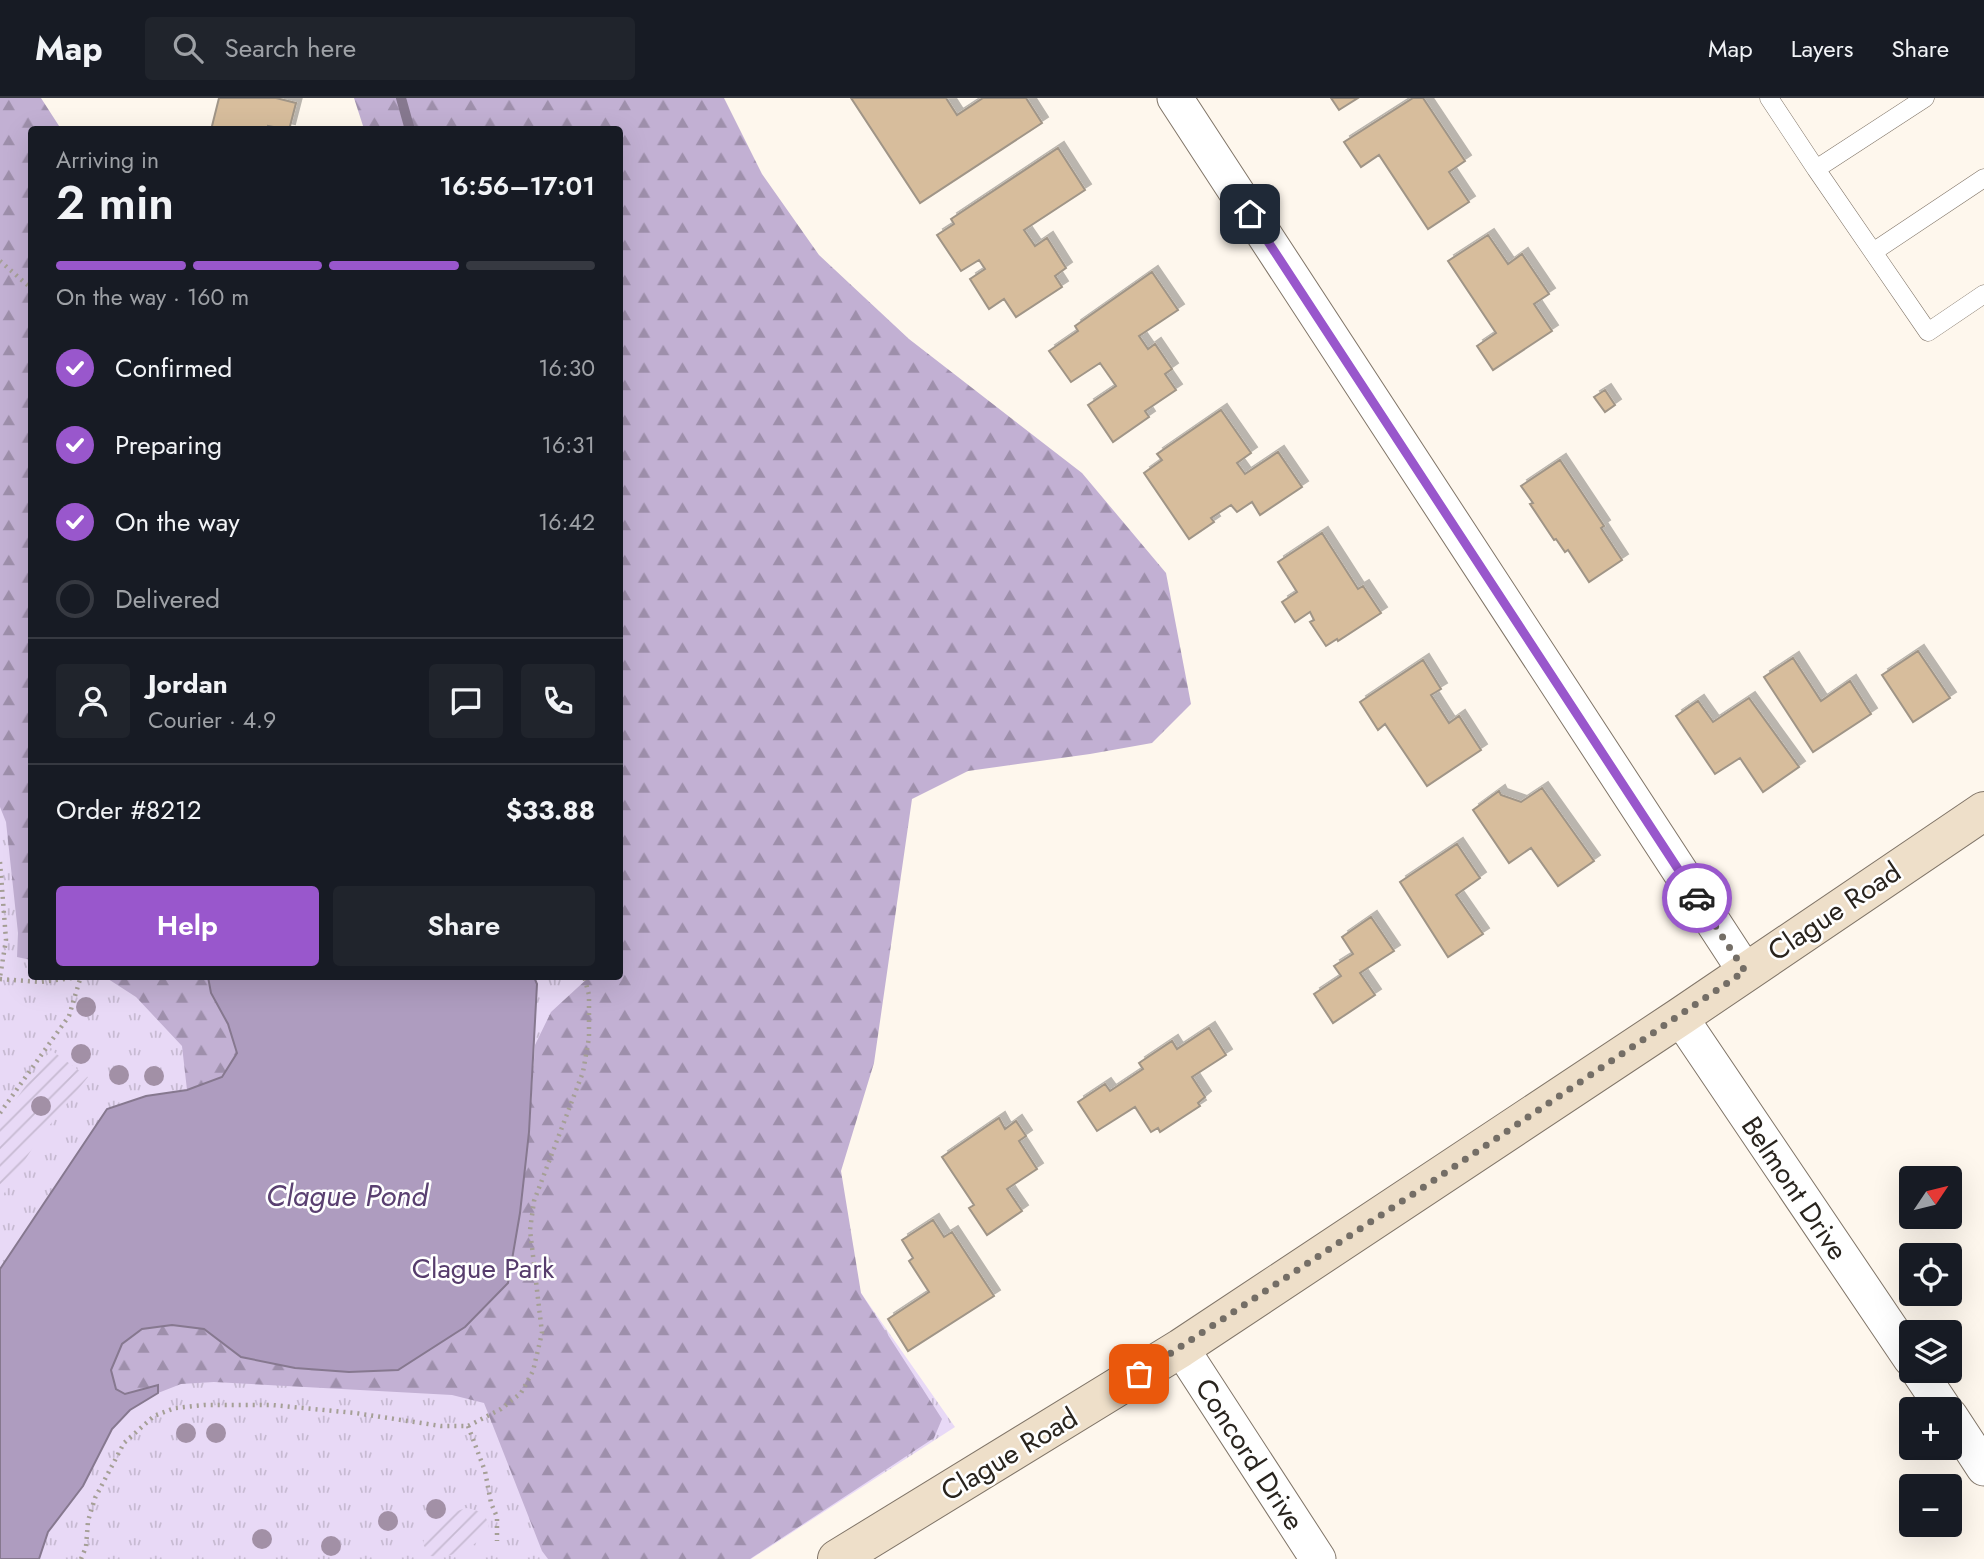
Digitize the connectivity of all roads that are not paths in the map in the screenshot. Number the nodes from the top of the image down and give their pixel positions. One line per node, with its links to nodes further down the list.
1 (1175, 98): 9 (street)
2 (1769, 98): 4 (lane)
3 (1925, 98): 4 (lane)
4 (1816, 169): 6 (lane)
5 (1984, 178): 6 (lane)
6 (1873, 252): 7 (lane)
7 (1984, 293)
8 (1984, 811): 9 (main road, Clague Road)
9 (1745, 971): 10 (main road, Clague Road)
10 (1680, 1017): 11 (street, Belmont Drive); 12 (main road, Clague Road)
11 (1899, 1341)
12 (1181, 1348): 15 (main road, Clague Road); 16 (street, Concord Drive)
13 (1962, 1434): 14 (street)
14 (1984, 1468)
15 (837, 1559)
16 (1318, 1559)

